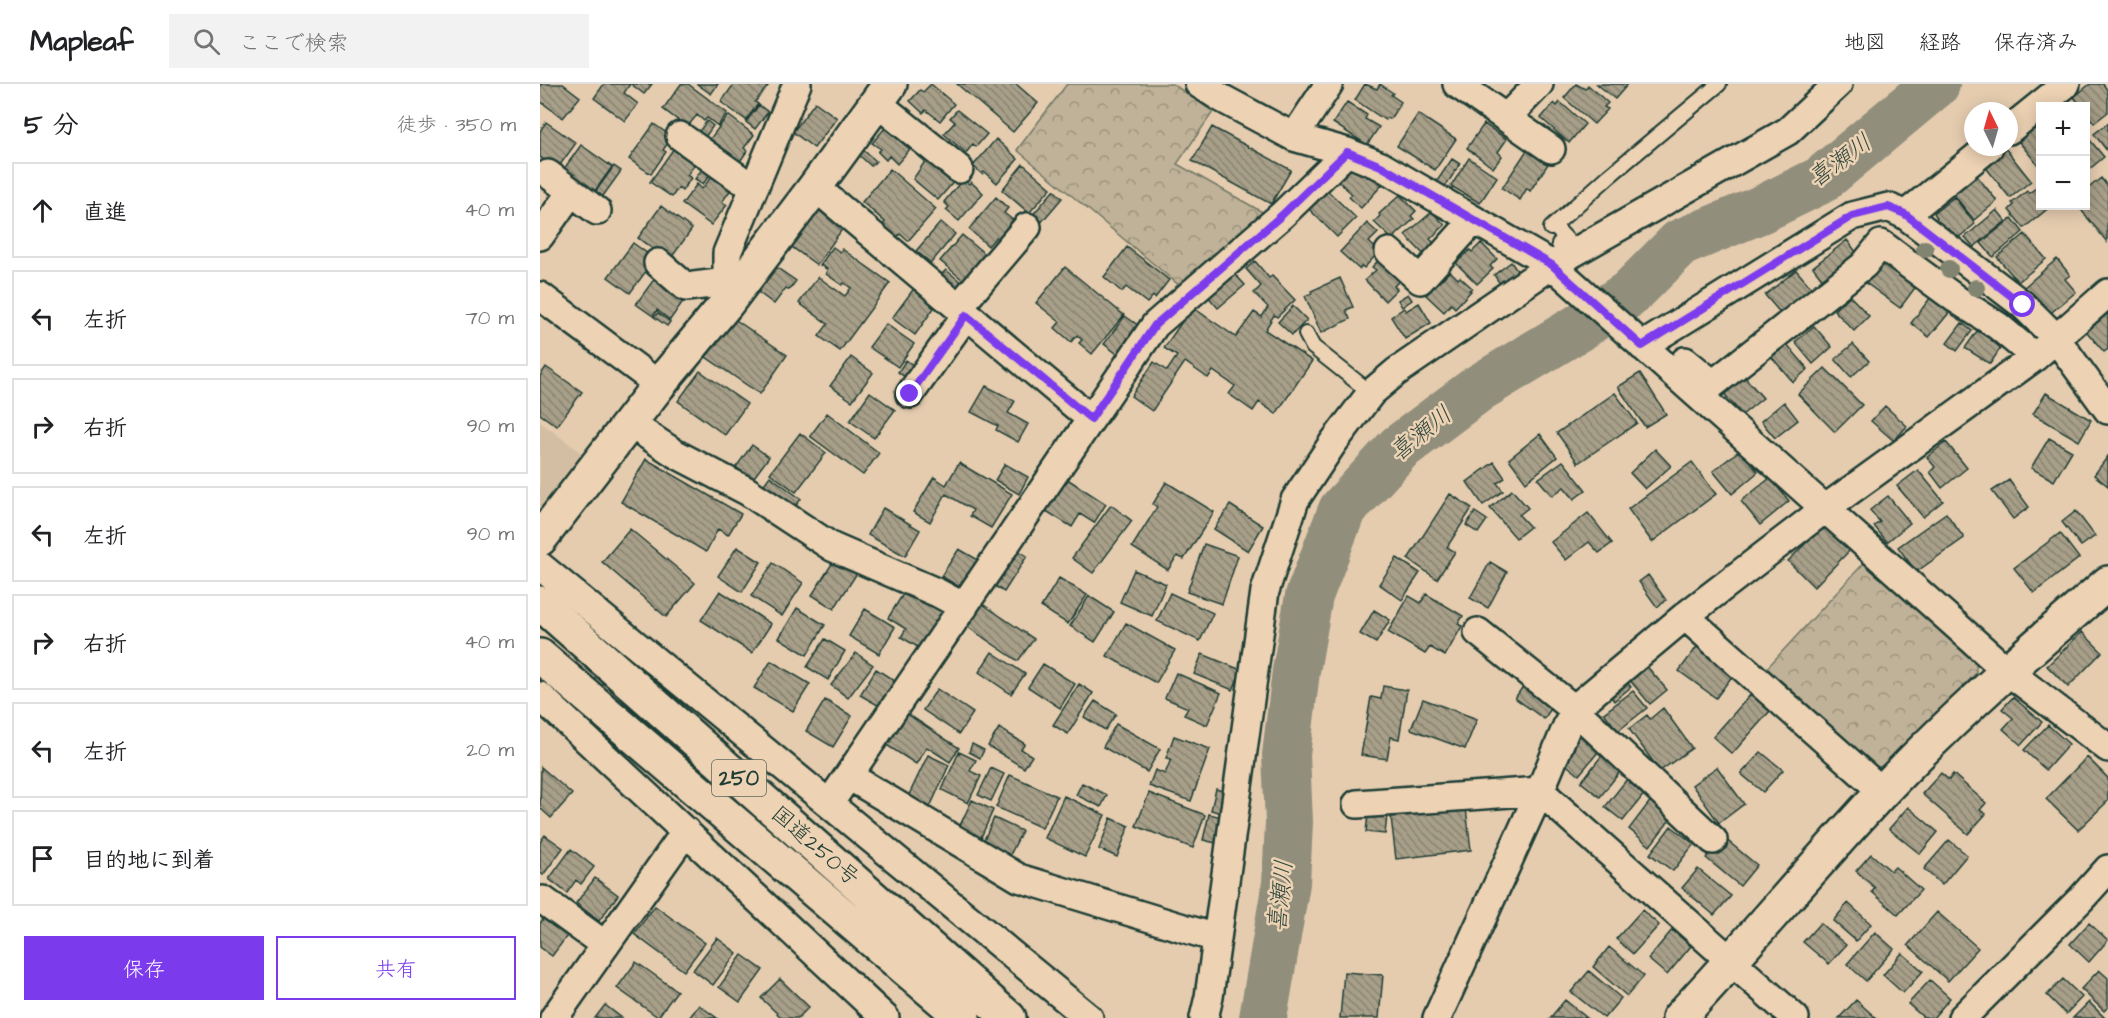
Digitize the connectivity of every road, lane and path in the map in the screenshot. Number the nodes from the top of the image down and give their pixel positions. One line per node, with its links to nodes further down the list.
1 (1199, 84): 9 (street)
2 (1329, 84): 14 (street)
3 (1457, 84): 11 (street)
4 (1539, 84): 11 (street)
5 (1719, 84): 29 (lane)
6 (1838, 84): 29 (street)
7 (2066, 84): 12 (street)
8 (794, 85): 20 (street)
9 (1226, 92): 14 (street)
10 (883, 93): 18 (street); 21 (main road)
11 (1506, 118): 15 (street)
12 (2018, 123)
13 (680, 136): 20 (street)
14 (1294, 137): 16 (street)
15 (1551, 149)
16 (1347, 152): 26 (street); 45 (street)
17 (1978, 156): 25 (street)
18 (959, 169)
19 (548, 174): 22 (street)
20 (755, 186): 33 (street)
21 (815, 187): 33 (main road); 36 (street)
22 (571, 192): 23 (street); 28 (street)
23 (597, 211)
24 (1862, 213): 25 (street); 30 (street); 39 (street)
25 (1905, 214): 38 (street)
26 (1474, 220): 29 (street); 31 (street)
27 (1027, 227): 36 (street)
28 (540, 236)
29 (1556, 243): 39 (street); 42 (street)
30 (1881, 244): 39 (street); 40 (street)
31 (1389, 252)
32 (658, 263): 33 (street)
33 (727, 292): 41 (main road)
34 (2108, 293): 38 (street)
35 (540, 296): 41 (street)
36 (962, 311): 43 (street); 45 (street)
37 (1306, 334): 42 (lane)
38 (2055, 337): 40 (street); 44 (street)
39 (1645, 344): 47 (street)
40 (2035, 357): 47 (street)
41 (658, 386): 46 (main road)
42 (1371, 393): 69 (street)
43 (910, 394)
44 (2108, 410)
45 (1091, 419): 52 (street)
46 (629, 423): 48 (main road); 52 (street)
47 (1826, 508): 53 (street); 56 (street)
48 (540, 539)
49 (540, 566): 63 (street)
50 (2108, 583): 56 (main road)
51 (540, 603): 72 (main road, 国道250号 / 250)
52 (964, 607): 60 (street)
53 (1685, 616): 58 (street); 62 (street)
54 (1478, 632): 58 (street)
55 (540, 656): 72 (main road, 国道250号 / 250)
56 (2006, 670): 59 (street); 62 (main road)
57 (540, 696): 65 (street)
58 (1574, 709): 61 (street); 66 (street)
59 (2108, 748)
60 (849, 776): 63 (street); 69 (street)
61 (1540, 791): 64 (street); 71 (street); 79 (street)
62 (1882, 792): 71 (main road)
63 (829, 804): 77 (street)
64 (1357, 804)
65 (686, 831): 70 (street); 74 (street)
66 (1713, 840)
67 (2108, 868): 82 (street)
68 (543, 900): 70 (street)
69 (1216, 938): 78 (street)
70 (605, 945): 73 (street)
71 (1732, 962): 80 (main road); 81 (street)
72 (929, 967): 75 (main road, 国道250号 / 250); 76 (main road, 国道250号 / 250)
73 (554, 1018)
74 (885, 1018)
75 (963, 1018)
76 (1009, 1018)
77 (1089, 1018)
78 (1204, 1018)
79 (1437, 1018)
80 (1679, 1018)
81 (1795, 1018)
82 (1962, 1018)

